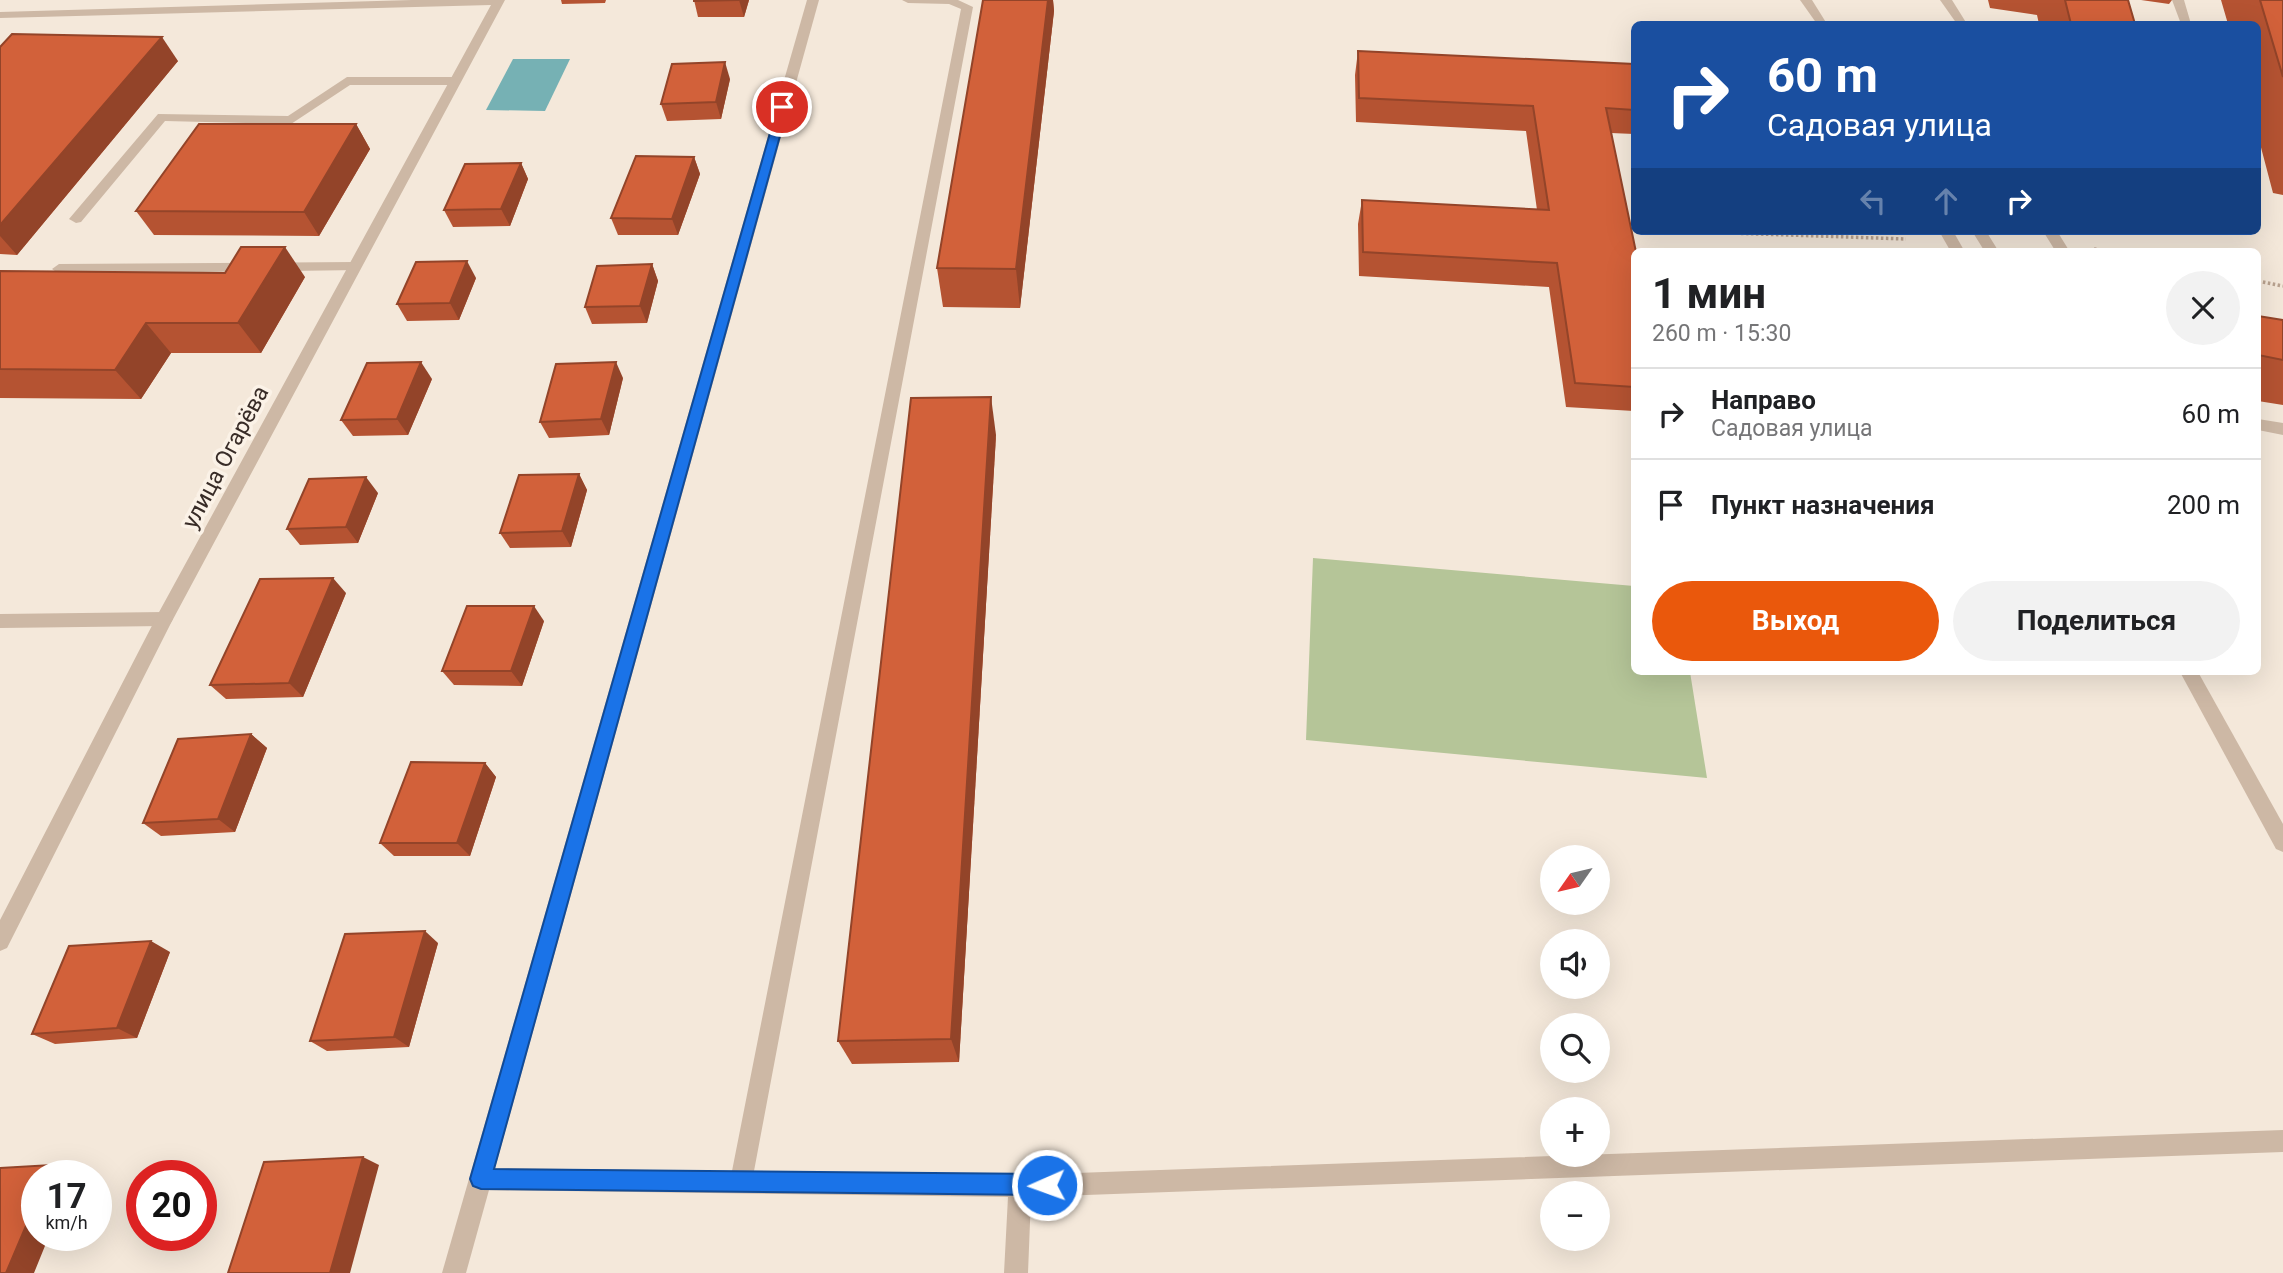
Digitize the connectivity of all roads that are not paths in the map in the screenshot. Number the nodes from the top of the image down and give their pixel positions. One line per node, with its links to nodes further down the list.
1 (813, 0): 23 (street)
2 (908, 0): 24 (street)
3 (1806, 0): 8 (street)
4 (1946, 0): 9 (street)
5 (2178, 0): 10 (street)
6 (498, 1): 7 (street); 11 (street, улица Огарёва)
7 (0, 15)
8 (1820, 21)
9 (1960, 21)
10 (2185, 21)
11 (455, 81): 12 (street); 13 (street, улица Огарёва)
12 (76, 219)
13 (354, 267): 14 (street); 17 (street, улица Огарёва)
14 (59, 269)
15 (2261, 425): 16 (street)
16 (2283, 429)
17 (164, 619): 18 (street); 21 (street, улица Огарёва)
18 (0, 621)
19 (2191, 675): 20 (street)
20 (2283, 843)
21 (0, 941)
22 (2283, 1141): 25 (street)
23 (481, 1179): 24 (street); 26 (street)
24 (741, 1182): 25 (street)
25 (1020, 1186): 27 (street)
26 (454, 1273)
27 (1016, 1273)

